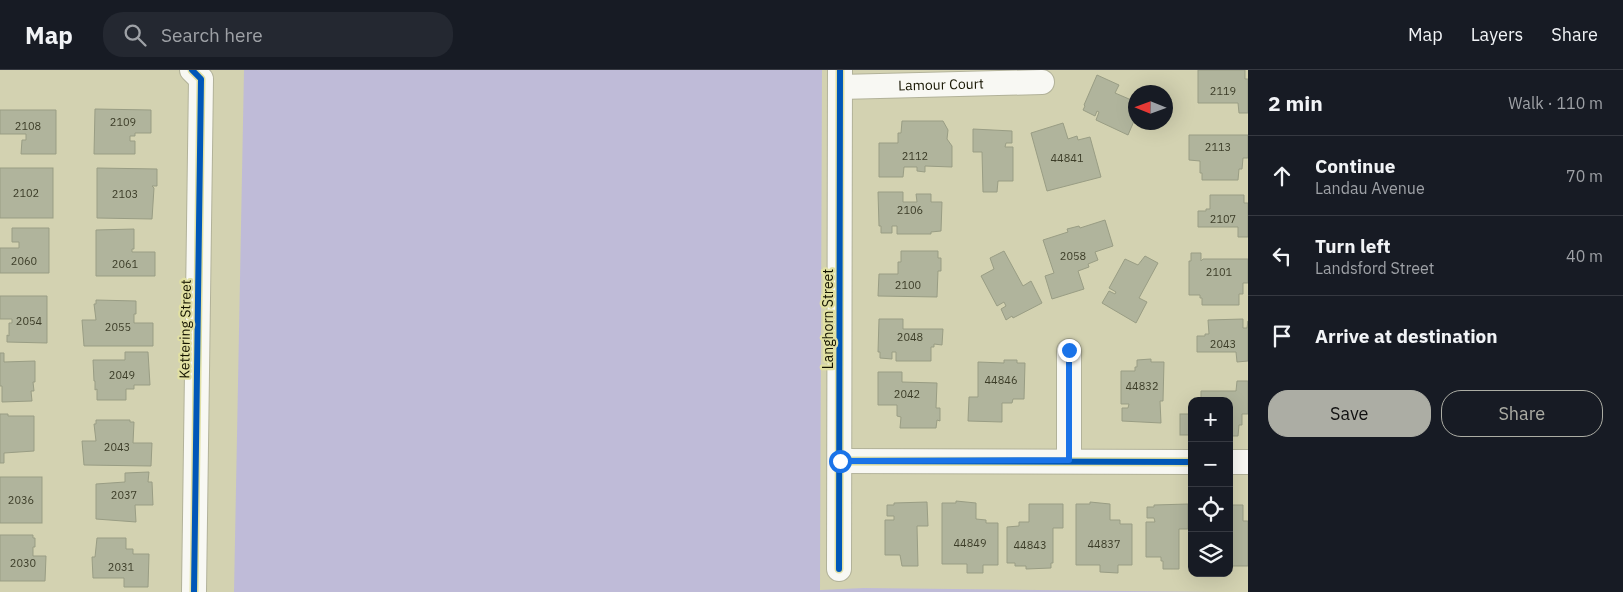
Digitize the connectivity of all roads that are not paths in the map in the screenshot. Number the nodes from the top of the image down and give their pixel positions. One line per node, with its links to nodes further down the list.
1 (192, 70): 11 (street, Kettering Street)
2 (840, 78): 3 (street, Lamour Court); 6 (street, Langhorn Street)
3 (1042, 82)
4 (1069, 350): 5 (street)
5 (1069, 460): 6 (street); 7 (street)
6 (840, 461): 10 (street, Langhorn Street)
7 (1188, 462)
8 (1233, 462): 9 (street)
9 (1248, 462)
10 (839, 569)
11 (194, 592)

